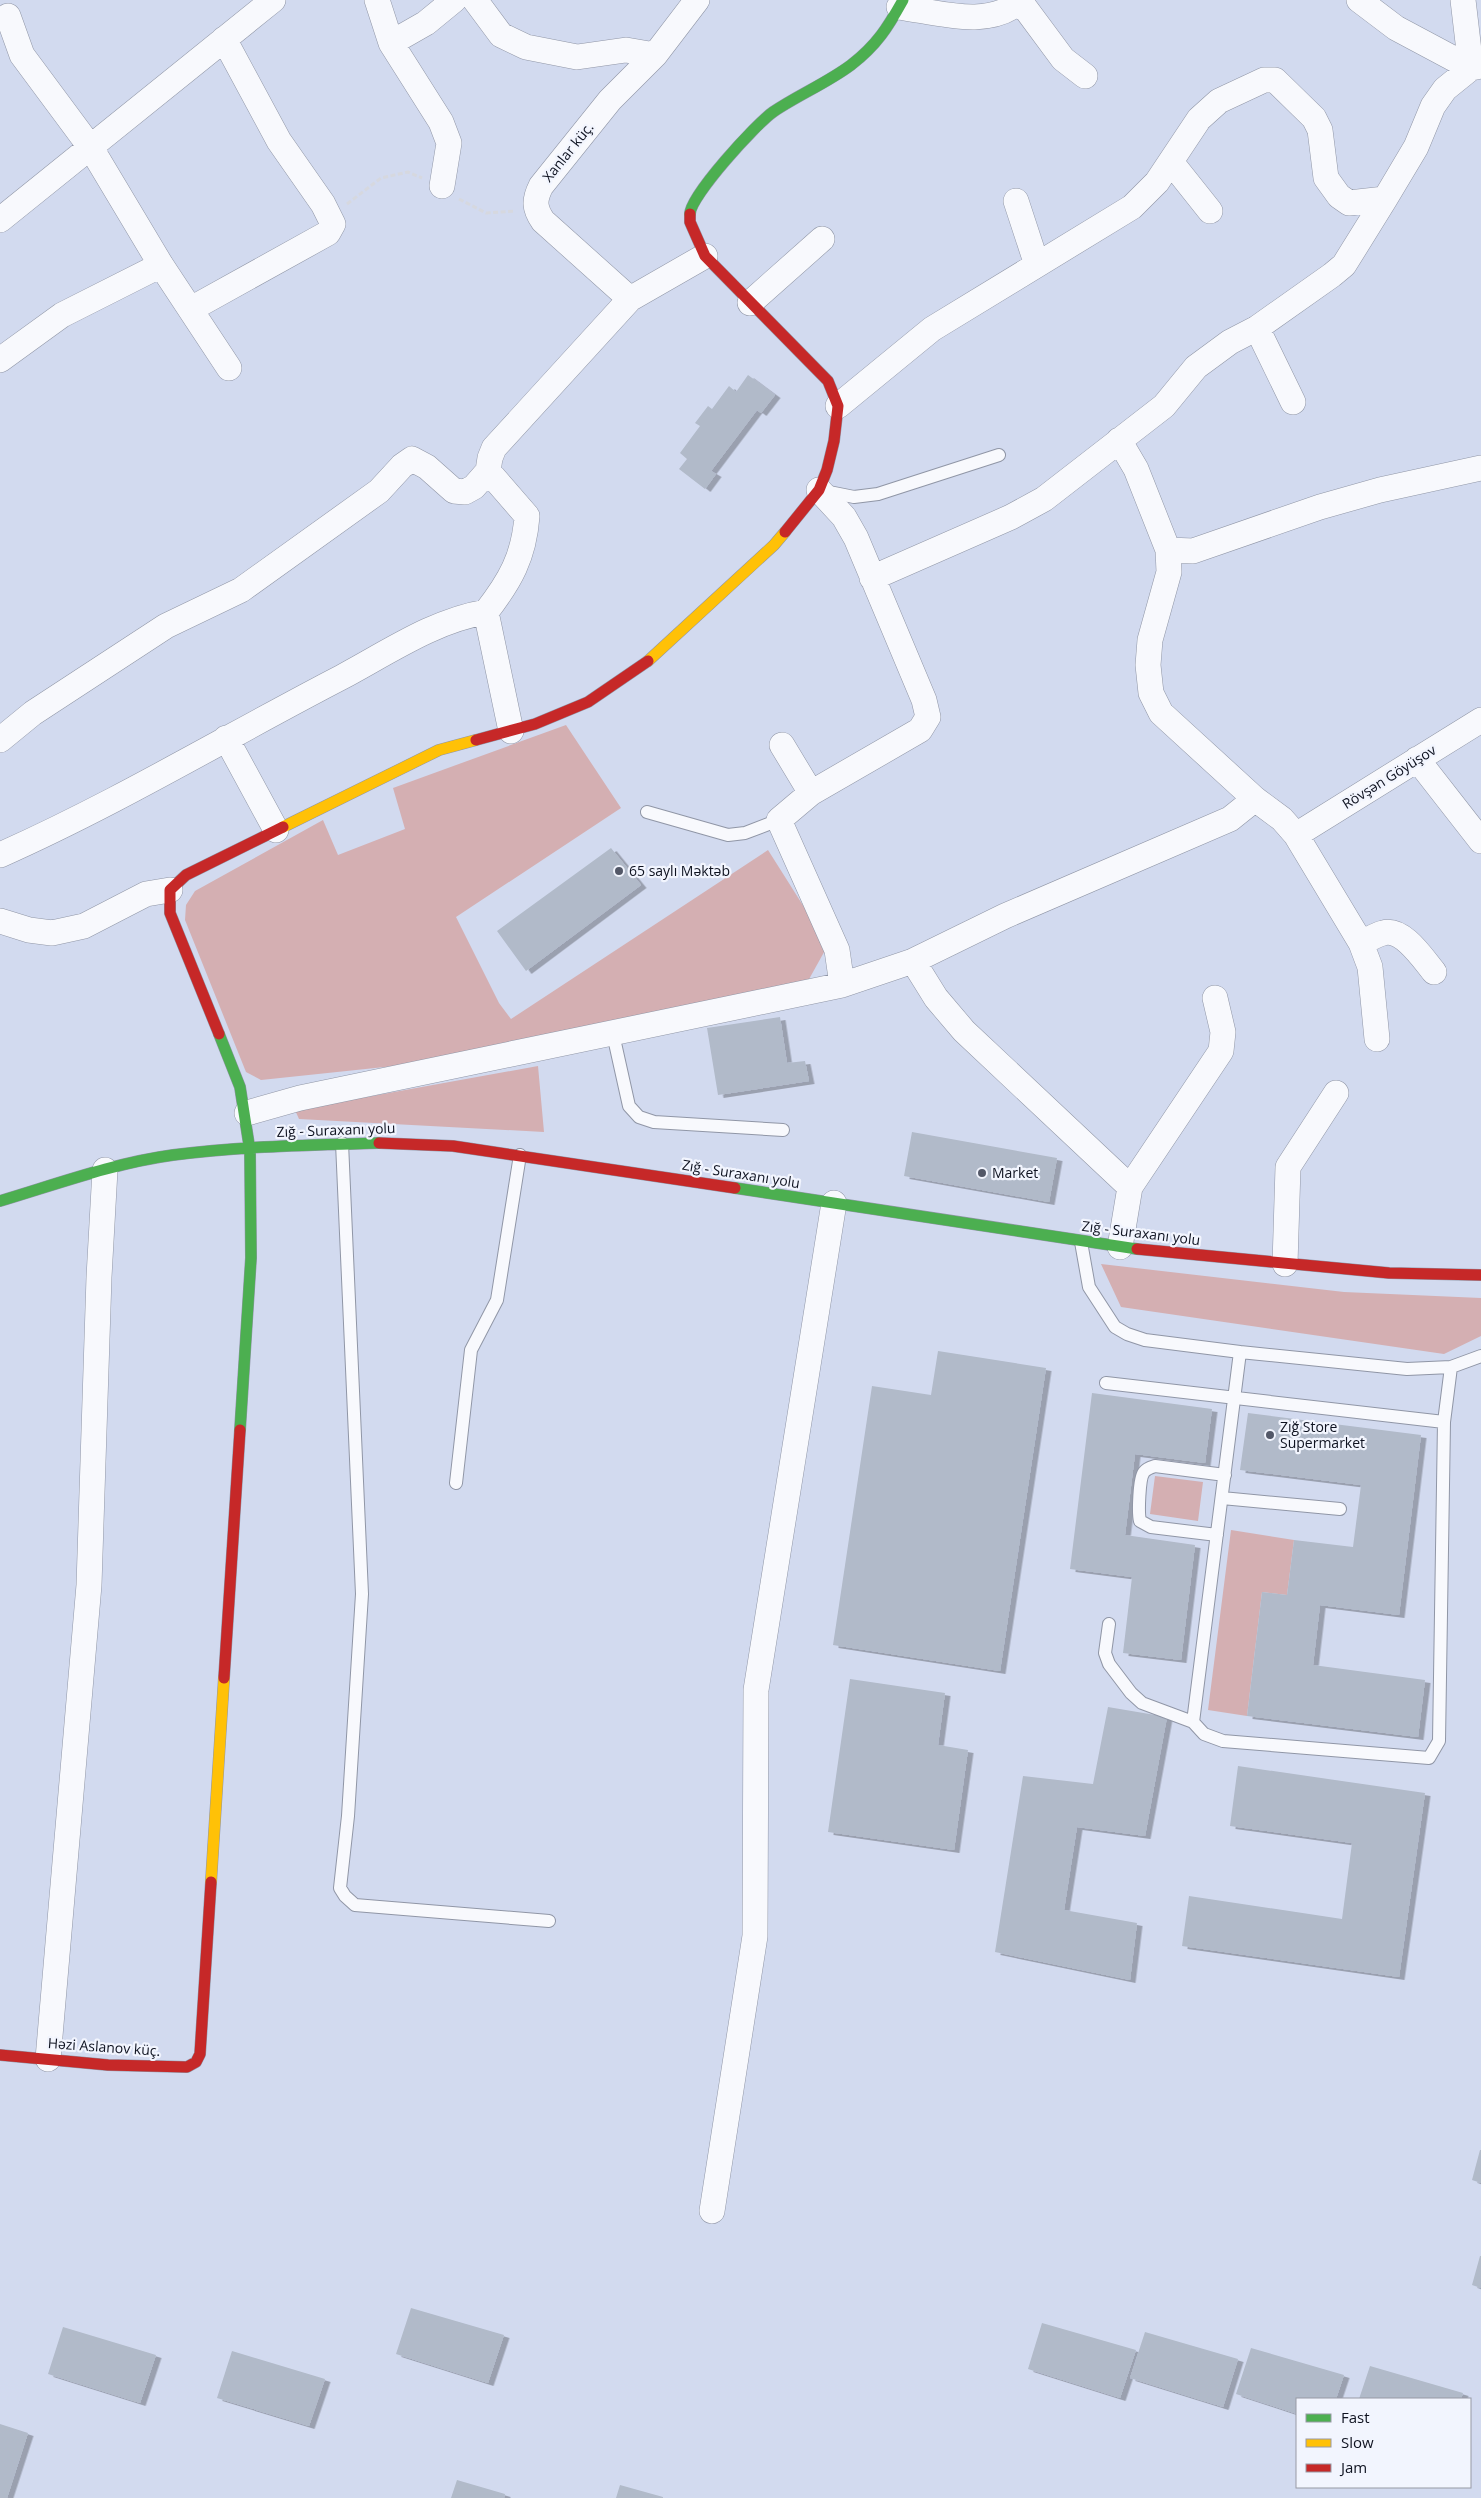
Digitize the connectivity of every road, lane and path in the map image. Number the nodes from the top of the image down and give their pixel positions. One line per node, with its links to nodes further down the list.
1 (273, 0): 11 (street)
2 (377, 0): 12 (street)
3 (454, 0): 12 (street)
4 (474, 0): 13 (street)
5 (697, 0): 13 (street, Xanlar küç.)
6 (1359, 0): 14 (street)
7 (1463, 0): 14 (street)
8 (1020, 1): 9 (street); 15 (street)
9 (901, 3): 24 (street)
10 (8, 16): 16 (street)
11 (224, 39): 16 (street); 29 (street)
12 (391, 43): 18 (street)
13 (655, 55): 27 (street, Xanlar küç.)
14 (1476, 67): 19 (street)
15 (1085, 76)
16 (91, 148): 22 (street); 25 (street)
17 (1170, 162): 19 (street); 21 (street); 26 (street)
18 (442, 186)
19 (1386, 199): 30 (street)
20 (1016, 201): 26 (street)
21 (1210, 211)
22 (0, 220)
23 (822, 239): 28 (street)
24 (705, 256): 27 (street); 28 (street)
25 (162, 265): 29 (street); 31 (street)
26 (1037, 265): 34 (street)
27 (630, 299): 38 (street)
28 (750, 303): 34 (street)
29 (190, 309): 32 (street)
30 (1257, 328): 33 (street); 35 (street)
31 (0, 360)
32 (229, 368)
33 (1293, 402)
34 (838, 406): 39 (street)
35 (1119, 440): 40 (street); 41 (street)
36 (999, 454): 39 (lane)
37 (1481, 468): 40 (street)
38 (488, 471): 42 (street); 46 (street)
39 (819, 490): 41 (street); 44 (street)
40 (1168, 550): 50 (street)
41 (872, 578): 49 (street)
42 (486, 612): 44 (street); 45 (street)
43 (1481, 720): 48 (street, Rövşən Göyüşov)
44 (511, 731): 53 (street)
45 (226, 738): 53 (street); 56 (street)
46 (0, 740)
47 (782, 745): 49 (street)
48 (1418, 759): 54 (street, Rövşən Göyüşov); 55 (street)
49 (811, 793): 52 (street)
50 (1254, 799): 54 (street); 60 (street)
51 (647, 812): 52 (lane)
52 (779, 820): 62 (street)
53 (276, 830): 57 (street)
54 (1296, 835): 59 (street)
55 (1481, 841)
56 (0, 855)
57 (170, 890): 58 (street); 67 (street)
58 (0, 921)
59 (1361, 943): 61 (street); 65 (street)
60 (914, 962): 62 (street); 73 (street)
61 (1434, 972)
62 (842, 985): 64 (street)
63 (1215, 998): 73 (street)
64 (613, 1034): 67 (street); 68 (lane)
65 (1377, 1039)
66 (1336, 1093): 78 (street)
67 (247, 1113): 70 (street)
68 (783, 1130)
69 (342, 1144): 70 (street, Zığ - Suraxanı yolu); 71 (street, Zığ - Suraxanı yolu); 93 (lane)
70 (250, 1148): 72 (street, Zığ - Suraxanı yolu); 95 (street, Həzi Aslanov küç.)
71 (520, 1155): 75 (street, Zığ - Suraxanı yolu); 87 (lane)
72 (105, 1170): 74 (street, Zığ - Suraxanı yolu); 95 (street)
73 (1130, 1187): 77 (street)
74 (0, 1201)
75 (834, 1203): 76 (street, Zığ - Suraxanı yolu); 96 (street)
76 (1081, 1242): 77 (street, Zığ - Suraxanı yolu); 80 (lane)
77 (1120, 1246): 78 (street, Zığ - Suraxanı yolu)
78 (1285, 1264): 79 (street, Zığ - Suraxanı yolu)
79 (1481, 1275)
80 (1240, 1352): 82 (lane); 84 (lane)
81 (1481, 1356): 82 (lane)
82 (1451, 1367): 85 (lane)
83 (1106, 1383): 84 (lane)
84 (1235, 1398): 85 (lane); 86 (lane)
85 (1444, 1422): 92 (lane)
86 (1225, 1475): 88 (lane); 90 (lane)
87 (456, 1483)
88 (1222, 1498): 89 (lane); 90 (lane)
89 (1340, 1509)
90 (1217, 1535): 92 (lane)
91 (1109, 1624): 92 (lane)
92 (1193, 1722)
93 (549, 1921)
94 (0, 2055): 95 (street, Həzi Aslanov küç.)
95 (48, 2059)
96 (712, 2211)

